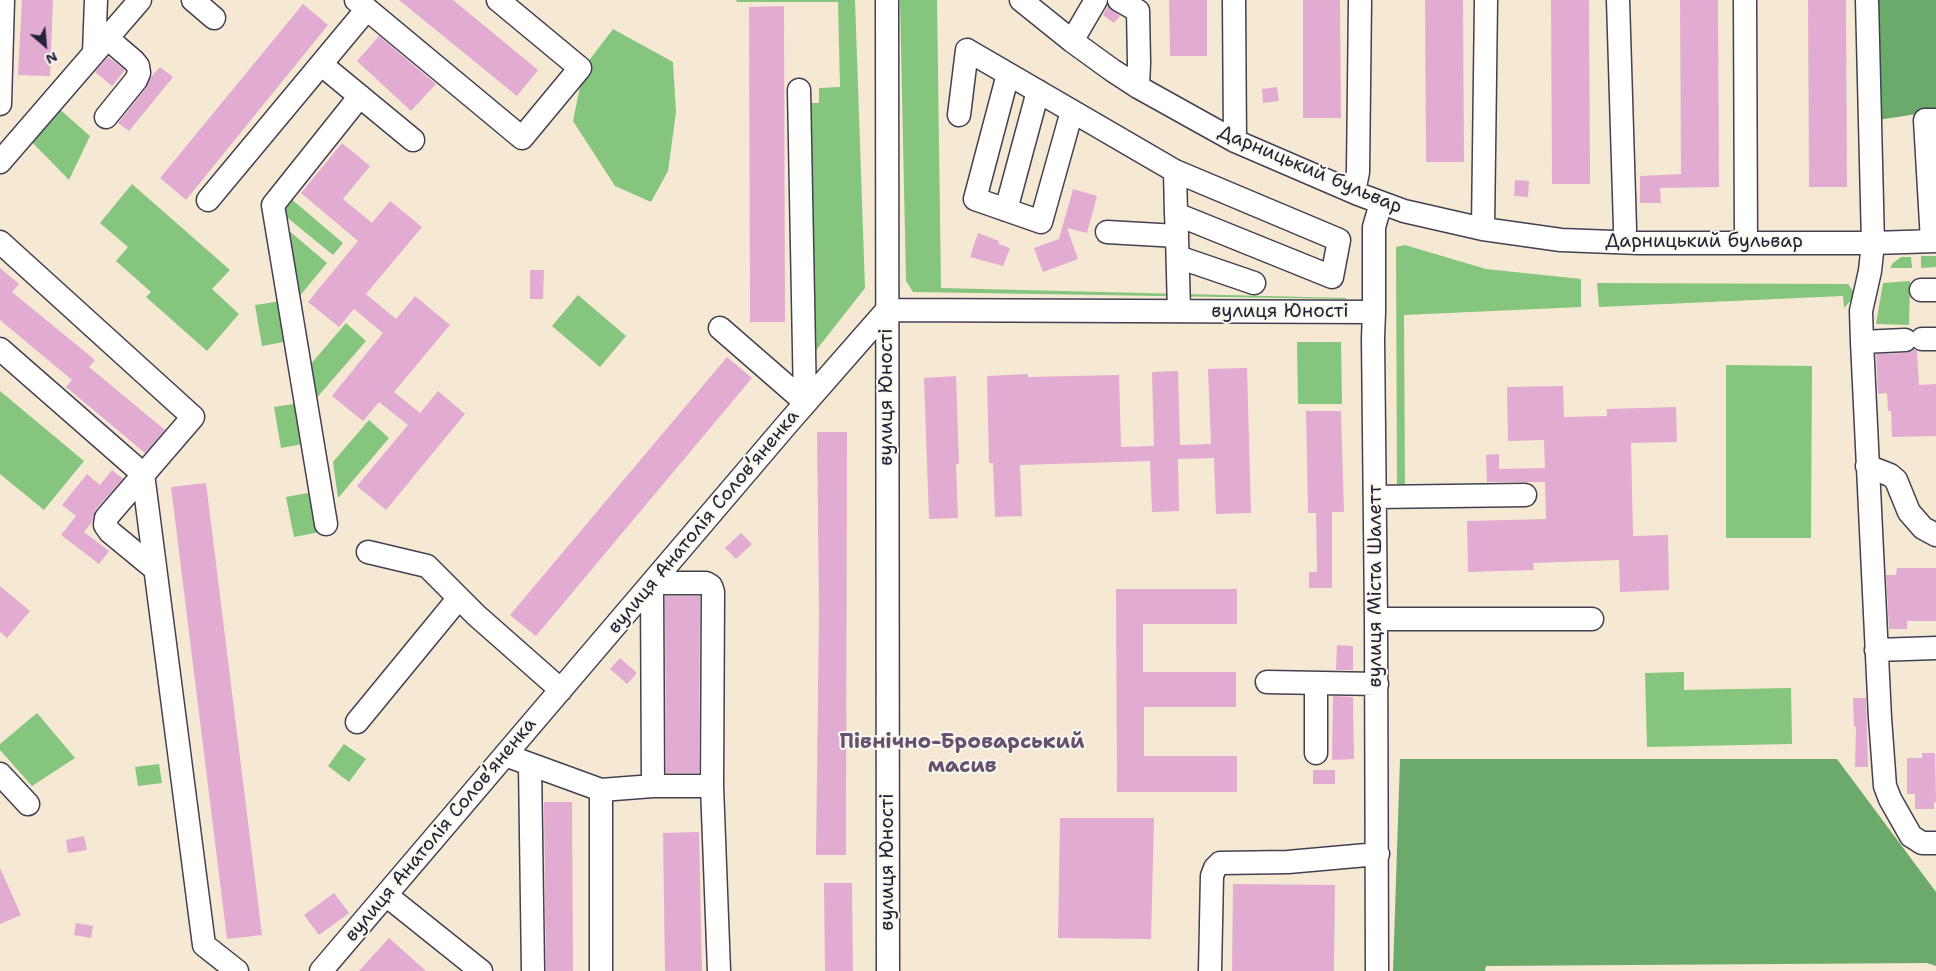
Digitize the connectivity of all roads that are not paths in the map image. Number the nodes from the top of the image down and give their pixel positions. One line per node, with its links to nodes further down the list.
1 (1, 0): 26 (street)
2 (96, 0): 19 (street)
3 (140, 0): 19 (street)
4 (192, 0): 17 (street)
5 (498, 0): 16 (street)
6 (887, 0): 50 (street)
7 (1021, 0): 18 (street, Дарницький бульвар)
8 (1096, 0): 18 (street)
9 (1119, 0): 22 (street)
10 (1234, 0): 32 (street)
11 (1360, 0): 35 (street)
12 (1486, 0): 41 (street)
13 (1618, 0): 45 (street)
14 (1745, 0): 46 (street)
15 (1867, 0): 47 (street)
16 (362, 4): 20 (street)
17 (214, 18)
18 (1072, 41): 22 (street, Дарницький бульвар)
19 (101, 46): 29 (street); 33 (street)
20 (322, 65): 25 (street); 36 (street)
21 (1008, 74): 24 (street); 28 (street); 38 (street)
22 (1138, 87): 32 (street, Дарницький бульвар)
23 (799, 90): 57 (street)
24 (1038, 92): 27 (street); 38 (street)
25 (360, 96): 31 (street); 62 (street)
26 (0, 104)
27 (1072, 111): 34 (street); 38 (street)
28 (959, 115)
29 (106, 117)
30 (1936, 120): 40 (street)
31 (413, 140)
32 (1235, 141): 35 (street, Дарницький бульвар)
33 (0, 162)
34 (1176, 171): 39 (street); 39 (street)
35 (1354, 192): 37 (street, Дарницький бульвар)
36 (208, 200)
37 (1382, 203): 41 (street, Дарницький бульвар); 52 (street, вулиця Міста Шалетт)
38 (1006, 210)
39 (1176, 214): 48 (street)
40 (1934, 218): 43 (street)
41 (1483, 229): 45 (street, Дарницький бульвар)
42 (1107, 232): 48 (street)
43 (1934, 241): 47 (street, Дарницький бульвар)
44 (0, 242): 59 (street)
45 (1624, 242): 46 (street, Дарницький бульвар)
46 (1746, 242): 47 (street, Дарницький бульвар)
47 (1873, 243): 55 (street)
48 (1177, 247): 49 (street); 51 (street)
49 (1254, 283)
50 (887, 310): 51 (street, вулиця Юності); 57 (street, вулиця Анатолія Соловʼяненка); 94 (street, вулиця Юності)
51 (1179, 311): 52 (street, вулиця Юності)
52 (1374, 312): 61 (street, вулиця Міста Шалетт)
53 (720, 328): 57 (street)
54 (1921, 339): 55 (street)
55 (1862, 342): 58 (street)
56 (0, 349): 59 (street)
57 (805, 402): 66 (street, вулиця Анатолія Соловʼяненка)
58 (1867, 466): 63 (street); 71 (street)
59 (142, 474): 65 (street); 65 (street)
60 (1525, 495): 61 (street)
61 (1375, 497): 68 (street, вулиця Міста Шалетт)
62 (326, 524)
63 (1936, 535)
64 (368, 552): 67 (street)
65 (155, 569): 88 (street)
66 (652, 583): 75 (street, вулиця Анатолія Соловʼяненка); 81 (street); 82 (street)
67 (458, 599): 75 (street); 76 (street)
68 (1376, 619): 69 (street); 74 (street, вулиця Міста Шалетт)
69 (1592, 619)
70 (1936, 648): 71 (street)
71 (1876, 650): 85 (street)
72 (1267, 682): 73 (street)
73 (1316, 684): 74 (street); 77 (street)
74 (1377, 684): 86 (street, вулиця Міста Шалетт)
75 (561, 690): 78 (street, вулиця Анатолія Соловʼяненка)
76 (357, 722)
77 (1316, 753)
78 (505, 755): 79 (street); 87 (street, вулиця Анатолія Соловʼяненка)
79 (530, 765): 83 (street); 91 (street)
80 (0, 774): 84 (street)
81 (653, 786): 82 (street); 83 (street)
82 (712, 786): 93 (street)
83 (601, 790): 92 (street)
84 (28, 804)
85 (1936, 842)
86 (1378, 854): 95 (street); 96 (street, вулиця Міста Шалетт)
87 (386, 895): 89 (street, вулиця Анатолія Соловʼяненка); 90 (street)
88 (237, 971)
89 (321, 971)
90 (481, 971)
91 (532, 971)
92 (601, 971)
93 (719, 971)
94 (888, 971)
95 (1210, 971)
96 (1377, 971)

